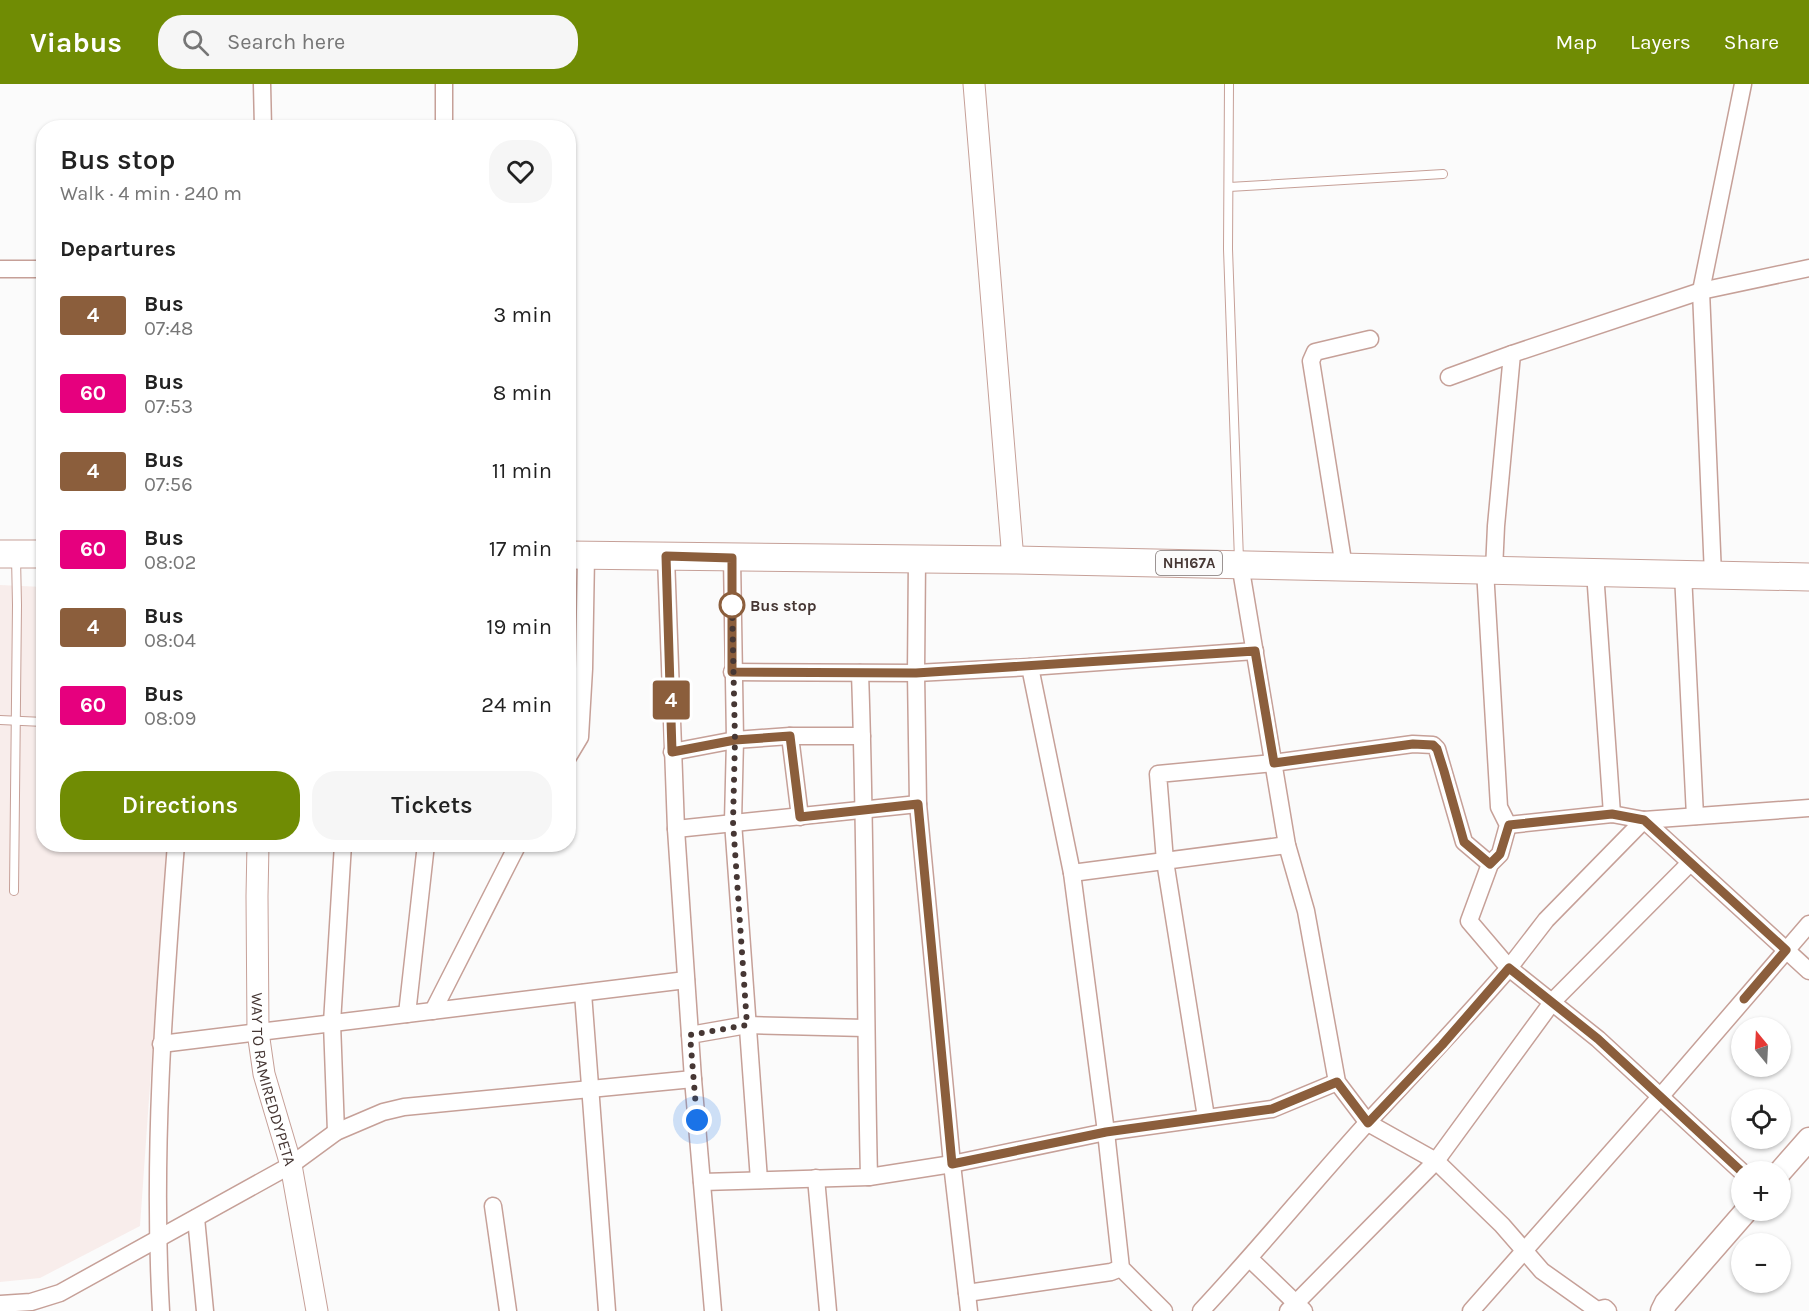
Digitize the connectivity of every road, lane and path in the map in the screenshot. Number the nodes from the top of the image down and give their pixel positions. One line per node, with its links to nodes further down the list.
1 (262, 84): 6 (street)
2 (444, 84): 7 (street)
3 (974, 84): 23 (street)
4 (1229, 84): 9 (lane)
5 (1743, 84): 13 (street)
6 (263, 120)
7 (444, 120)
8 (1443, 174): 9 (lane)
9 (1228, 187): 24 (lane)
10 (36, 268): 12 (street)
11 (1809, 268): 13 (street)
12 (0, 269)
13 (1701, 291): 15 (street); 29 (street)
14 (1370, 339): 25 (street)
15 (1512, 354): 16 (street); 26 (street)
16 (1449, 377)
17 (8, 554): 18 (highway); 38 (lane)
18 (36, 554)
19 (577, 556): 20 (highway, NH167A); 33 (street)
20 (666, 556): 21 (highway, NH167A); 44 (street)
21 (732, 558): 22 (highway, NH167A); 34 (street)
22 (917, 559): 23 (highway, NH167A); 36 (street)
23 (1013, 560): 24 (highway, NH167A)
24 (1239, 564): 25 (highway, NH167A); 31 (street)
25 (1344, 567): 26 (highway, NH167A)
26 (1489, 570): 27 (highway, NH167A); 54 (street)
27 (1595, 572): 28 (highway, NH167A); 49 (street)
28 (1683, 574): 29 (highway, NH167A); 50 (street)
29 (1713, 575): 30 (highway, NH167A)
30 (1809, 577)
31 (1255, 651): 32 (street); 45 (street)
32 (1030, 667): 36 (street); 65 (street)
33 (576, 669): 43 (street)
34 (732, 672): 35 (street); 42 (street)
35 (860, 673): 36 (street); 41 (street)
36 (916, 673): 46 (street)
37 (0, 720): 38 (lane)
38 (15, 720): 39 (lane); 66 (lane)
39 (36, 721)
40 (790, 736): 41 (street); 42 (street); 51 (street)
41 (862, 736): 48 (street)
42 (735, 740): 44 (street); 53 (street)
43 (576, 744)
44 (672, 752): 55 (street)
45 (1274, 763): 56 (street); 62 (street); 64 (street)
46 (918, 804): 48 (street); 94 (street)
47 (1809, 808): 50 (street)
48 (865, 811): 51 (street); 78 (street)
49 (1612, 814): 52 (street); 54 (street)
50 (1695, 816): 52 (street)
51 (800, 817): 53 (street)
52 (1644, 820): 63 (street); 69 (street)
53 (733, 822): 55 (street); 77 (street)
54 (1509, 825): 64 (street)
55 (676, 829): 71 (street)
56 (1287, 845): 62 (street); 83 (street)
57 (175, 852): 81 (street)
58 (258, 852): 79 (street, WAY TO RAMIREDDYPETA)
59 (343, 852): 76 (street)
60 (425, 852): 75 (street)
61 (514, 852): 74 (street)
62 (1165, 861): 65 (street); 86 (street)
63 (1690, 863): 68 (street); 73 (street)
64 (1490, 864): 69 (street)
65 (1072, 873): 89 (street)
66 (14, 891)
67 (1809, 924): 68 (street)
68 (1786, 950): 70 (street); 85 (street)
69 (1509, 968): 73 (street); 87 (street)
70 (1809, 971)
71 (687, 980): 72 (street); 80 (street)
72 (583, 993): 74 (street); 84 (street)
73 (1552, 1002): 85 (street); 91 (street)
74 (433, 1011): 75 (street)
75 (407, 1014): 76 (street)
76 (332, 1023): 79 (street); 88 (street)
77 (747, 1025): 78 (street); 80 (street); 98 (street)
78 (865, 1028): 96 (street)
79 (258, 1032): 81 (street); 95 (street, WAY TO RAMIREDDYPETA)
80 (690, 1035): 82 (street)
81 (161, 1044): 103 (street)
82 (693, 1079): 84 (street); 99 (street)
83 (1337, 1082): 86 (street); 87 (street)
84 (590, 1089): 88 (street); 116 (street)
85 (1660, 1097): 93 (street); 104 (street)
86 (1206, 1117): 89 (street)
87 (1368, 1123): 91 (street); 105 (street)
88 (336, 1131): 95 (street)
89 (1106, 1132): 94 (street); 106 (street)
90 (1809, 1139): 92 (main road)
91 (1436, 1161): 104 (street); 110 (street)
92 (1790, 1161)
93 (1731, 1162)
94 (952, 1164): 96 (street); 107 (street)
95 (291, 1165): 101 (street); 114 (street, WAY TO RAMIREDDYPETA)
96 (869, 1177): 97 (street)
97 (816, 1178): 98 (street); 118 (street)
98 (759, 1180): 99 (street)
99 (702, 1182): 117 (street)
100 (493, 1206): 115 (street)
101 (196, 1218): 103 (street); 113 (street)
102 (1738, 1221): 111 (main road)
103 (157, 1239): 109 (street); 112 (street)
104 (1523, 1250): 122 (street); 123 (street)
105 (1250, 1259): 110 (street); 121 (street)
106 (1121, 1268): 107 (street); 120 (street)
107 (967, 1293): 119 (street)
108 (0, 1304): 109 (street)
109 (48, 1305)
110 (1296, 1308)
111 (1662, 1309)
112 (162, 1311)
113 (205, 1311)
114 (317, 1311)
115 (508, 1311)
116 (607, 1311)
117 (713, 1311)
118 (828, 1311)
119 (969, 1311)
120 (1164, 1311)
121 (1201, 1311)
122 (1471, 1311)
123 (1608, 1311)

